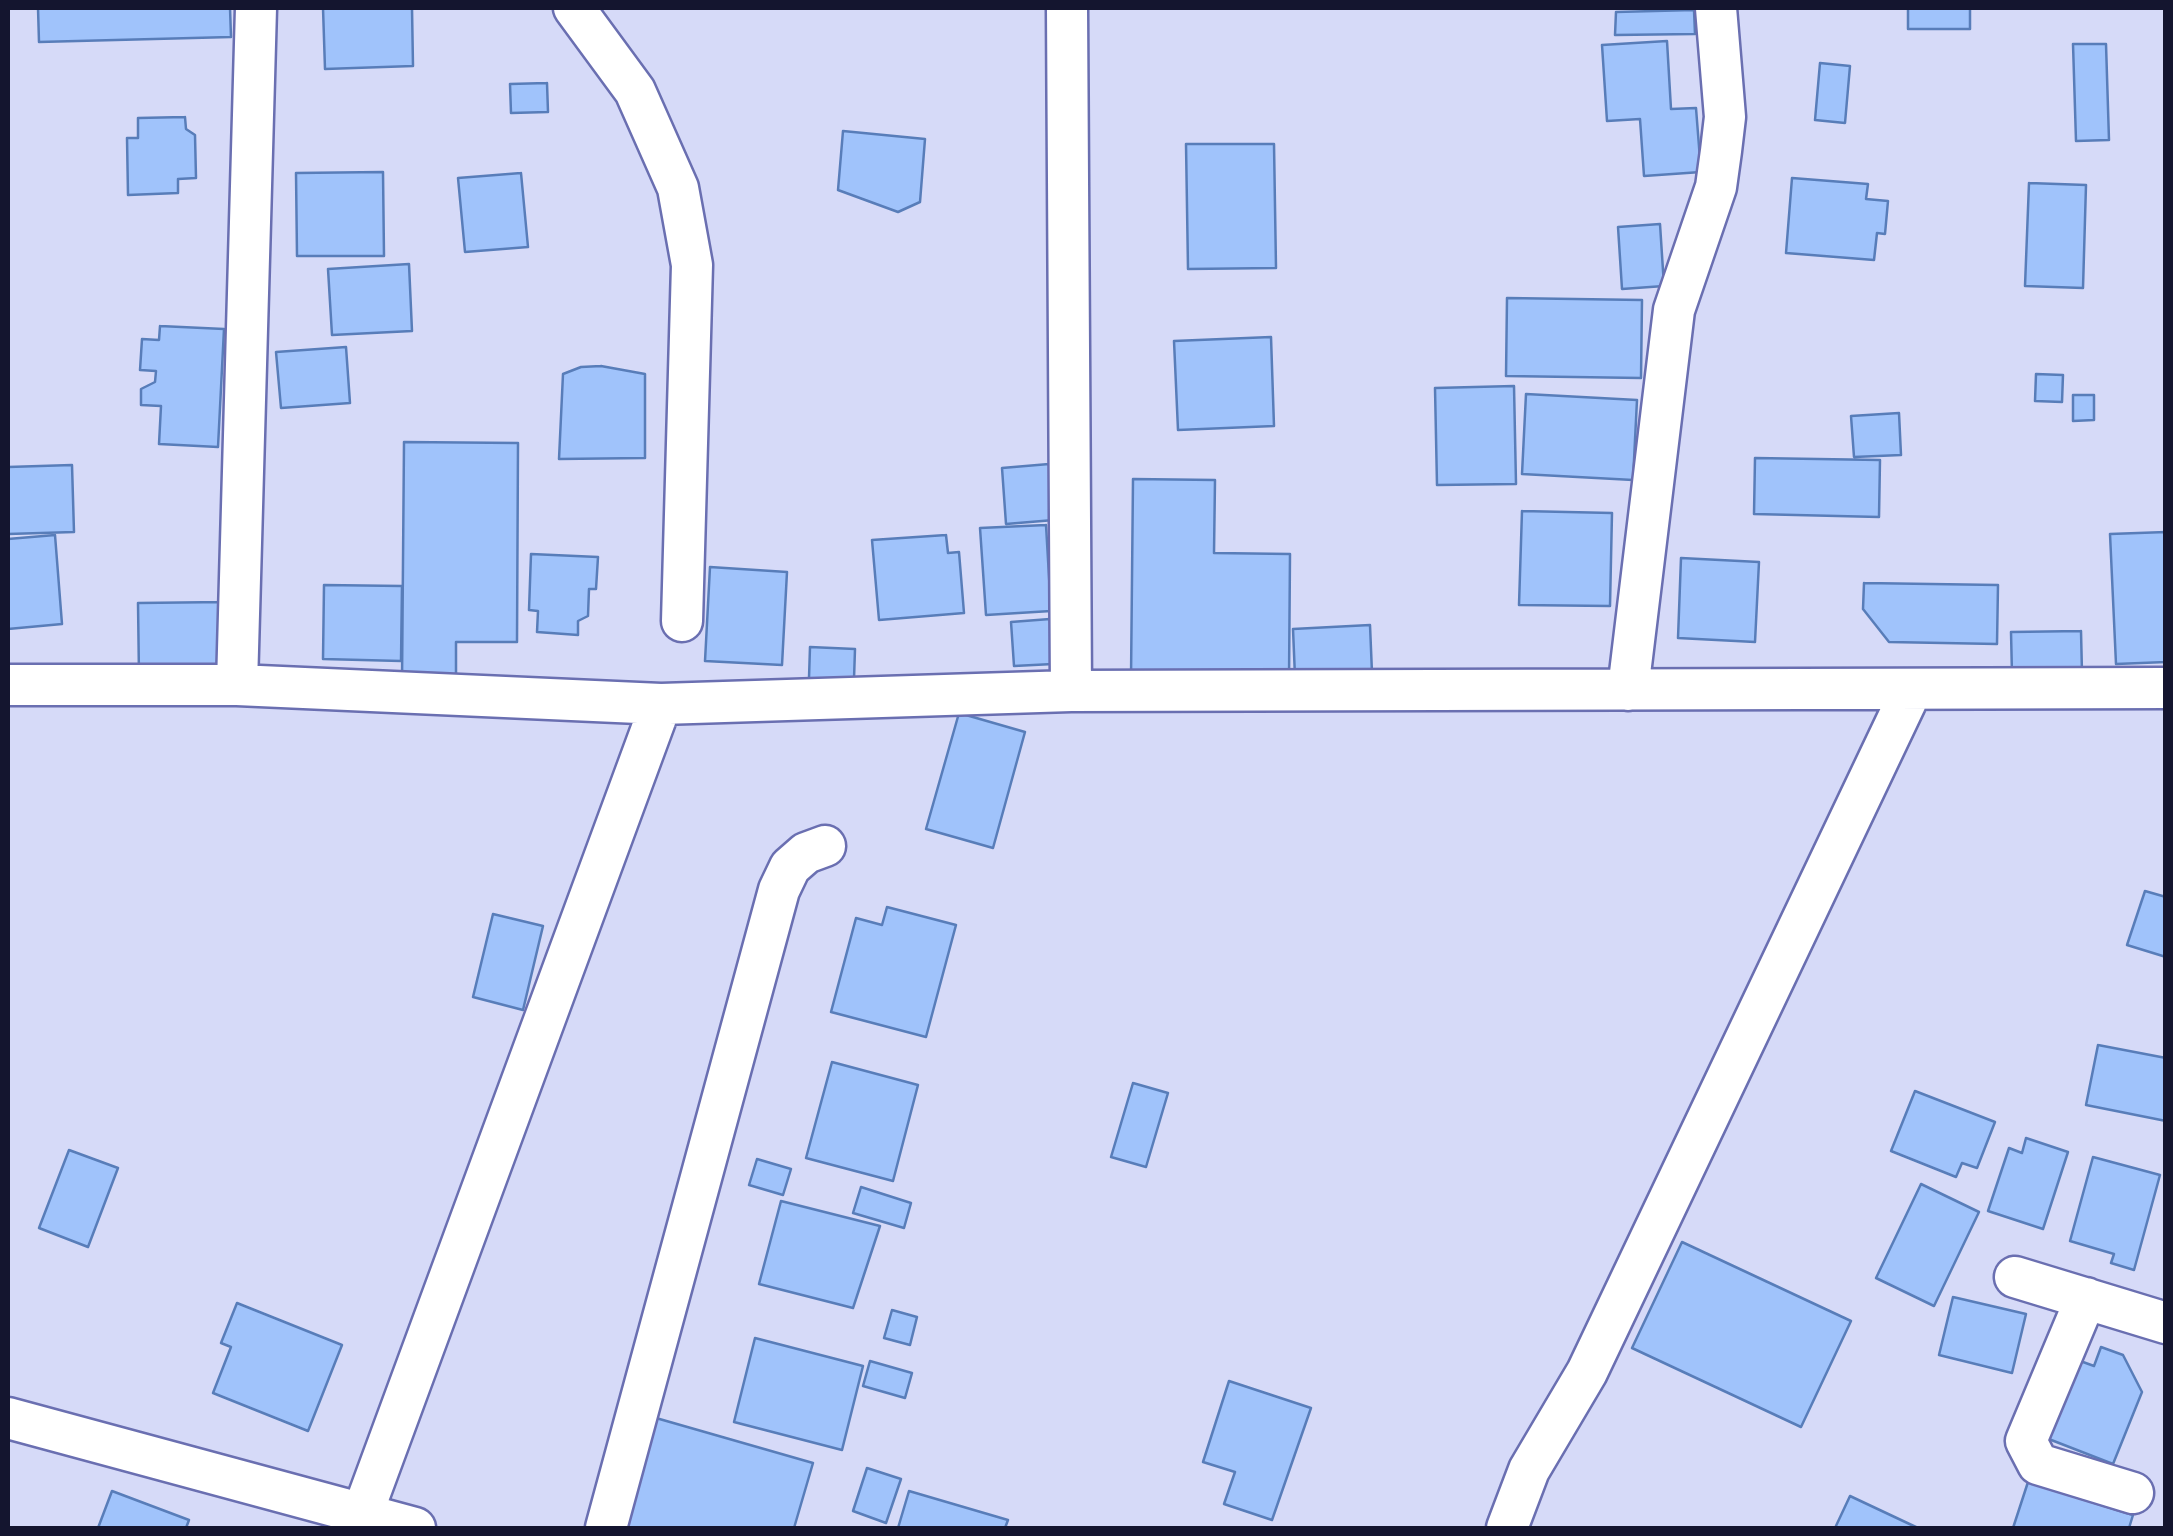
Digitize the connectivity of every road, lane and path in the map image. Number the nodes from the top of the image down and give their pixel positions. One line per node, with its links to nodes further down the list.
1 (256, 8): 6 (street)
2 (574, 8): 5 (street)
3 (1066, 8): 10 (street)
4 (1716, 8): 9 (street)
5 (682, 620)
6 (237, 685): 7 (street); 12 (street)
7 (8, 686)
8 (2166, 688): 11 (street)
9 (1628, 690): 10 (street); 11 (street)
10 (1071, 691): 12 (street)
11 (1911, 692): 22 (street)
12 (661, 704): 19 (street)
13 (825, 846): 21 (street)
14 (2015, 1277): 15 (street)
15 (2086, 1298): 16 (street); 18 (street)
16 (2166, 1323)
17 (8, 1418): 19 (street)
18 (2133, 1493)
19 (360, 1521): 20 (street)
20 (415, 1528)
21 (606, 1528)
22 (1507, 1528)

